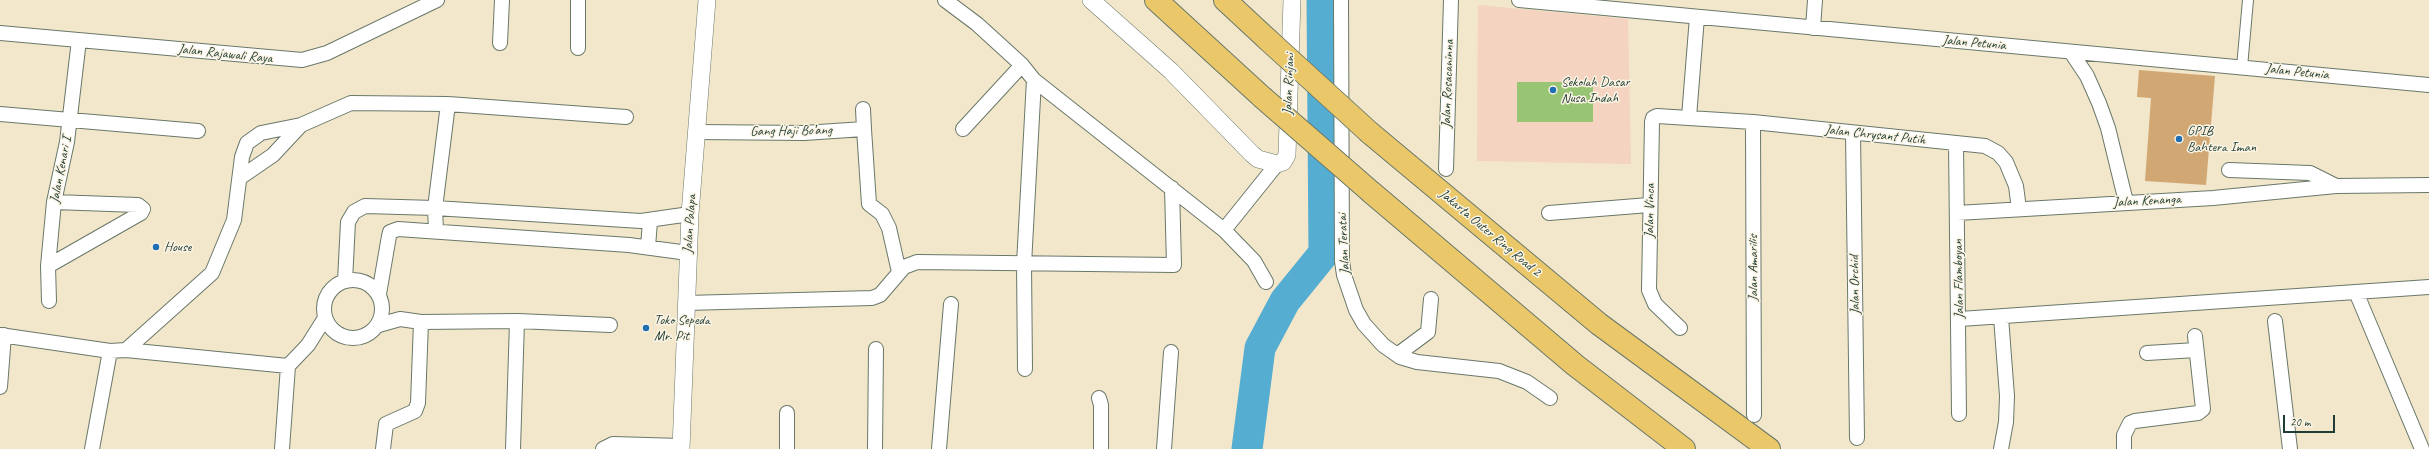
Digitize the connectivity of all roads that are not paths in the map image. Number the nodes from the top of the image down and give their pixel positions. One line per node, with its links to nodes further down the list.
1 (437, 0): 19 (street, Jalan Rajawali Raya)
2 (502, 0): 20 (street)
3 (578, 0): 21 (street)
4 (707, 0): 38 (street, Jalan Palapa)
5 (945, 0): 23 (street)
6 (1091, 0): 41 (street)
7 (1156, 0): 113 (highway, bridge)
8 (1225, 0): 114 (highway, Jakarta Outer Ring Road 2, bridge)
9 (1292, 0): 41 (street, Jalan Rinjani)
10 (1341, 0): 92 (street, Jalan Teratai)
11 (1451, 0): 42 (street, Jalan Rosacaninna)
12 (1519, 0): 15 (street, Jalan Petunia)
13 (1815, 0): 17 (street)
14 (2248, 0): 24 (street)
15 (1608, 4): 16 (street, Jalan Petunia)
16 (1696, 17): 17 (street, Jalan Petunia); 31 (street)
17 (1813, 28): 22 (street, Jalan Petunia)
18 (0, 33): 19 (street, Jalan Rajawali Raya)
19 (79, 40): 32 (street, Jalan Kenari I)
20 (500, 43)
21 (578, 48)
22 (2071, 52): 24 (street, Jalan Petunia); 49 (street)
23 (1022, 65): 25 (street); 36 (street)
24 (2242, 67): 26 (street, Jalan Petunia)
25 (1034, 80): 47 (street); 61 (street)
26 (2429, 85)
27 (448, 104): 30 (street); 34 (street); 51 (street)
28 (863, 108): 35 (street)
29 (0, 114): 32 (street)
30 (626, 117)
31 (1689, 117): 33 (street, Jalan Chrysant Putih); 50 (street, Jalan Vinca)
32 (69, 122): 37 (street); 48 (street, Jalan Kenari I)
33 (1753, 122): 39 (street, Jalan Chrysant Putih); 100 (street, Jalan Amarilis)
34 (301, 125): 44 (street); 44 (street)
35 (864, 129): 38 (street, Gang Haji Bo’ang); 63 (street)
36 (963, 129)
37 (198, 131)
38 (697, 132): 55 (street, Jalan Palapa)
39 (1853, 133): 40 (street, Jalan Chrysant Putih); 101 (street, Jalan Orchid)
40 (1956, 144): 52 (street, Jalan Chrysant Putih); 54 (street, Jalan Flamboyan)
41 (1277, 164): 58 (street)
42 (1446, 169)
43 (2228, 170): 46 (street, Jalan Kenanga)
44 (241, 177): 88 (street)
45 (2429, 185): 46 (street, Jalan Kenanga)
46 (2336, 186): 49 (street, Jalan Kenanga)
47 (1172, 188): 58 (street); 61 (street)
48 (54, 202): 62 (street, Jalan Kenari I); 62 (street)
49 (2126, 202): 52 (street, Jalan Kenanga)
50 (1649, 205): 53 (street); 83 (street, Jalan Vinca)
51 (435, 208): 56 (street); 57 (street); 64 (street)
52 (2019, 209): 54 (street, Jalan Kenanga)
53 (1549, 213)
54 (1957, 213): 77 (street, Jalan Flamboyan)
55 (690, 214): 56 (street); 60 (street, Jalan Palapa)
56 (650, 221): 59 (street)
57 (436, 230): 59 (street); 68 (street)
58 (1224, 230): 65 (street)
59 (648, 248): 60 (street)
60 (688, 253): 71 (street, Jalan Palapa)
61 (1024, 264): 63 (street); 94 (street)
62 (48, 266): 70 (street, Jalan Kenari I)
63 (899, 272): 71 (street)
64 (345, 281): 68 (street); 75 (street)
65 (1266, 282)
66 (2429, 287): 67 (street)
67 (2356, 292): 74 (street); 118 (street)
68 (379, 294): 73 (street)
69 (1431, 299): 92 (street)
70 (48, 301)
71 (686, 303): 102 (street, Jalan Palapa)
72 (950, 304): 110 (street)
73 (383, 308): 76 (street); 81 (street)
74 (2001, 317): 77 (street); 115 (street)
75 (325, 318): 84 (street); 86 (street)
76 (400, 319): 80 (street); 81 (street)
77 (1960, 319): 99 (street, Jalan Flamboyan)
78 (517, 321): 80 (street); 82 (street); 106 (street)
79 (2275, 321): 117 (street)
80 (420, 322): 105 (street)
81 (379, 325): 84 (street)
82 (610, 325)
83 (1680, 328)
84 (335, 332): 86 (street)
85 (2, 335): 89 (street); 95 (street)
86 (308, 345): 93 (street)
87 (876, 349): 109 (street)
88 (126, 350): 89 (street); 93 (street)
89 (110, 351): 103 (street)
90 (1171, 352): 112 (street)
91 (2147, 353): 116 (street)
92 (1397, 355): 97 (street, Jalan Teratai)
93 (288, 366): 104 (street)
94 (1026, 369)
95 (0, 387)
96 (1099, 398): 111 (street)
97 (1550, 398)
98 (787, 412): 108 (street)
99 (1959, 414)
100 (1754, 415)
101 (1856, 438)
102 (681, 447): 107 (street)
103 (92, 449)
104 (282, 449)
105 (382, 449)
106 (513, 449)
107 (603, 449)
108 (787, 449)
109 (875, 449)
110 (938, 449)
111 (1101, 449)
112 (1164, 449)
113 (1684, 449)
114 (1769, 449)
115 (2001, 449)
116 (2124, 449)
117 (2290, 449)
118 (2422, 449)

